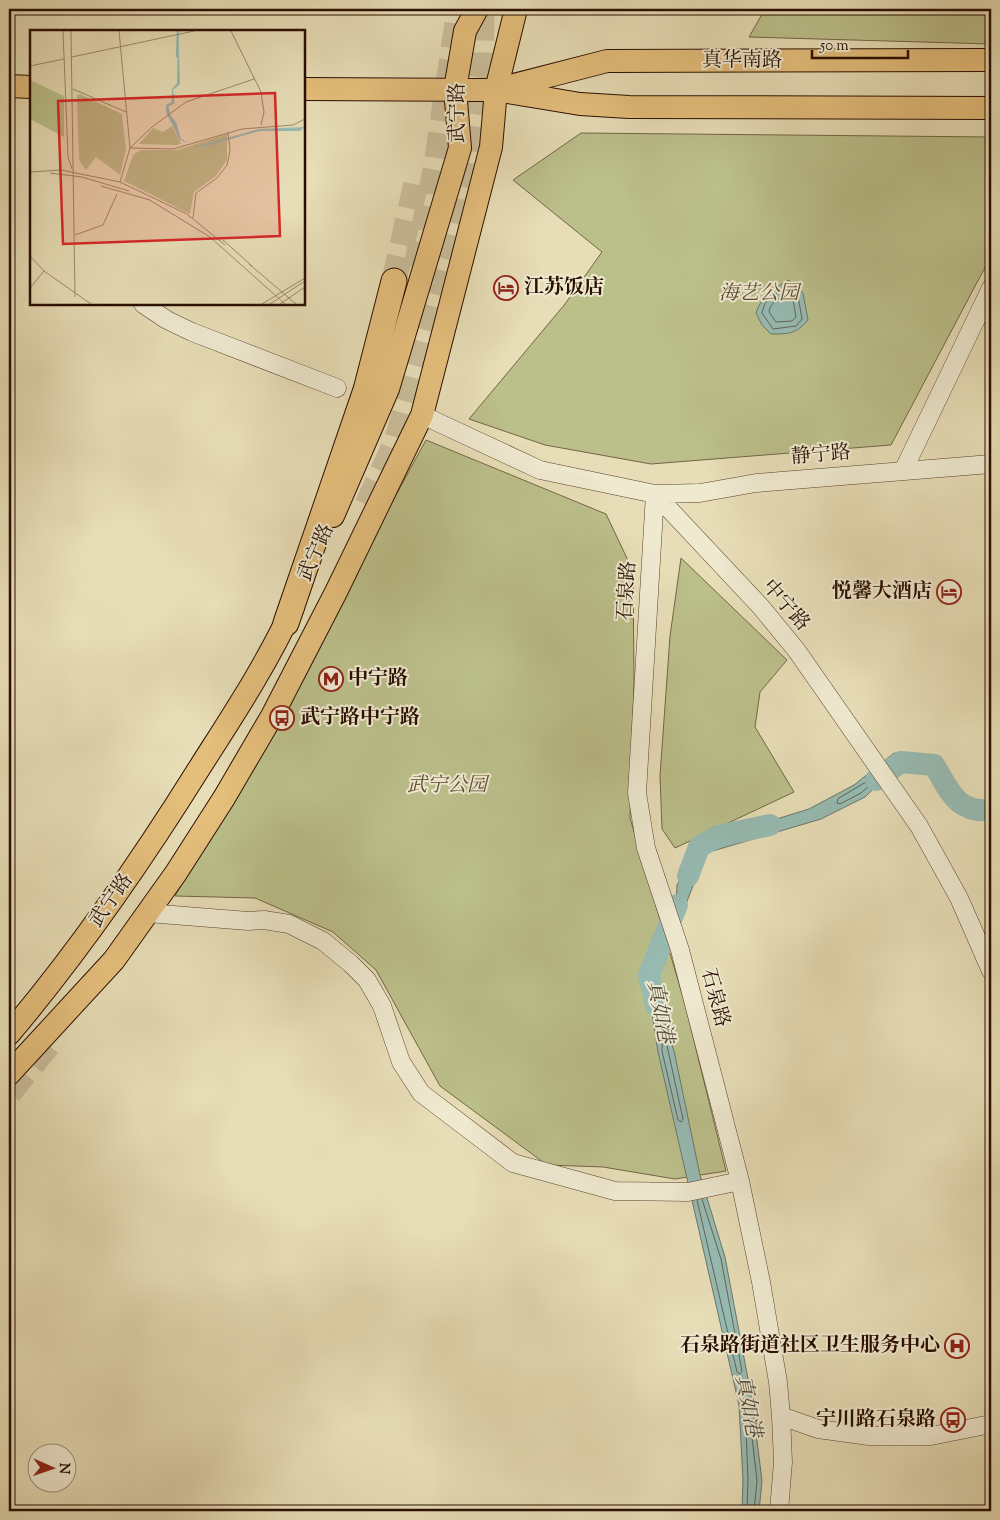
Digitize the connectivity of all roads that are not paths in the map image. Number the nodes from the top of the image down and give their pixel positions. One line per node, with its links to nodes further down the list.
1 (477, 9): 7 (main road, 武宁路)
2 (516, 9): 8 (main road, 武宁路)
3 (991, 60): 8 (main road, 真华南路)
4 (9, 86): 5 (main road)
5 (30, 87)
6 (305, 88): 7 (main road, 真华南路)
7 (455, 89): 8 (main road, 真华南路); 18 (main road, 武宁路)
8 (496, 90): 9 (main road, 真华南路); 14 (main road, 武宁路)
9 (991, 108)
10 (394, 281): 18 (highway)
11 (991, 288): 16 (street)
12 (144, 305): 13 (street)
13 (337, 388)
14 (422, 416): 17 (street); 19 (main road, 武宁路)
15 (991, 464): 16 (street, 静宁路)
16 (903, 471): 17 (street, 静宁路)
17 (655, 494): 20 (street, 中宁路); 23 (street, 石泉路)
18 (286, 623): 21 (main road, 武宁路)
19 (148, 913): 22 (main road, 武宁路); 23 (street)
20 (991, 971)
21 (9, 1034)
22 (9, 1074)
23 (740, 1181): 24 (street, 石泉路)
24 (781, 1416): 25 (street); 26 (street, 石泉路)
25 (991, 1424)
26 (779, 1511)

